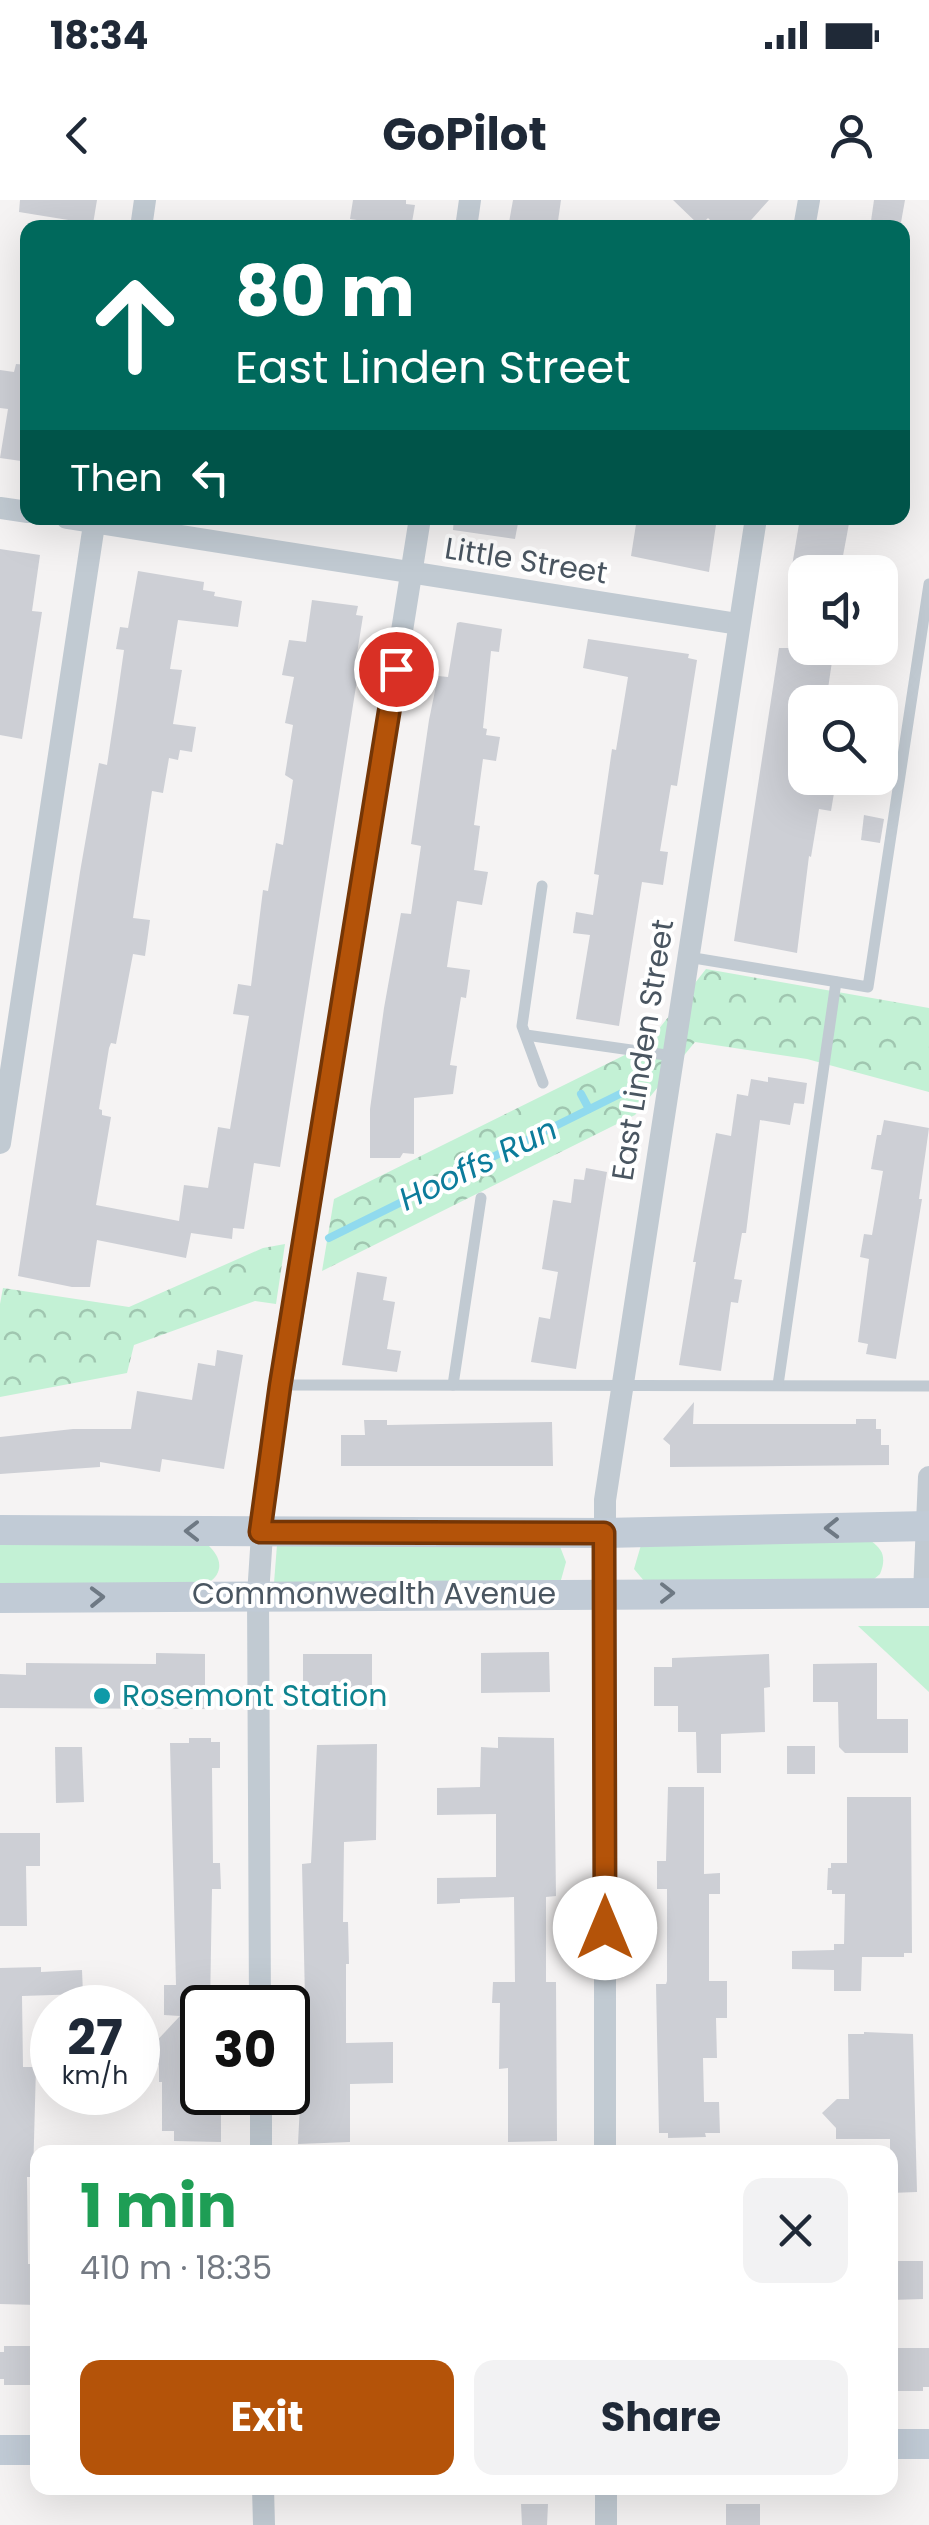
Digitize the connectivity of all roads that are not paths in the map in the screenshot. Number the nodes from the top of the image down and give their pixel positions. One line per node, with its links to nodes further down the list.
1 (94, 525): 14 (street)
2 (125, 525): 5 (street, Little Street)
3 (419, 525): 5 (street)
4 (755, 525): 7 (street, East Linden Street)
5 (412, 573): 7 (street, Little Street); 19 (street)
6 (929, 584): 10 (lane)
7 (738, 624): 9 (street, East Linden Street)
8 (542, 886): 11 (lane)
9 (688, 957): 10 (lane); 12 (street, East Linden Street)
10 (836, 982): 18 (lane)
11 (526, 1035): 12 (lane); 13 (lane)
12 (673, 1056): 16 (street, East Linden Street)
13 (543, 1083)
14 (0, 1143)
15 (481, 1198): 17 (lane)
16 (623, 1384): 17 (lane); 18 (lane); 25 (street, East Linden Street)
17 (453, 1385): 19 (lane)
18 (778, 1385): 20 (lane)
19 (280, 1386): 24 (street)
20 (929, 1386)
21 (929, 1476): 22 (street)
22 (927, 1526): 25 (street, Commonwealth Avenue, one-way to 25); 26 (street)
23 (0, 1530): 24 (street, Commonwealth Avenue, one-way to 23)
24 (260, 1532): 25 (street, Commonwealth Avenue); 28 (street)
25 (604, 1533): 27 (street, East Linden Street)
26 (926, 1593): 27 (street, Commonwealth Avenue, one-way to 26)
27 (604, 1594): 28 (street, Commonwealth Avenue); 33 (street, East Linden Street)
28 (258, 1595): 29 (street, Commonwealth Avenue, one-way to 28); 30 (street)
29 (0, 1598)
30 (260, 1985)
31 (261, 2115): 32 (street)
32 (261, 2145)
33 (605, 2145)
34 (898, 2444): 35 (street)
35 (929, 2444)
36 (0, 2450): 37 (street)
37 (30, 2450)
38 (263, 2495): 40 (street)
39 (606, 2495): 41 (street)
40 (264, 2525)
41 (606, 2525)

